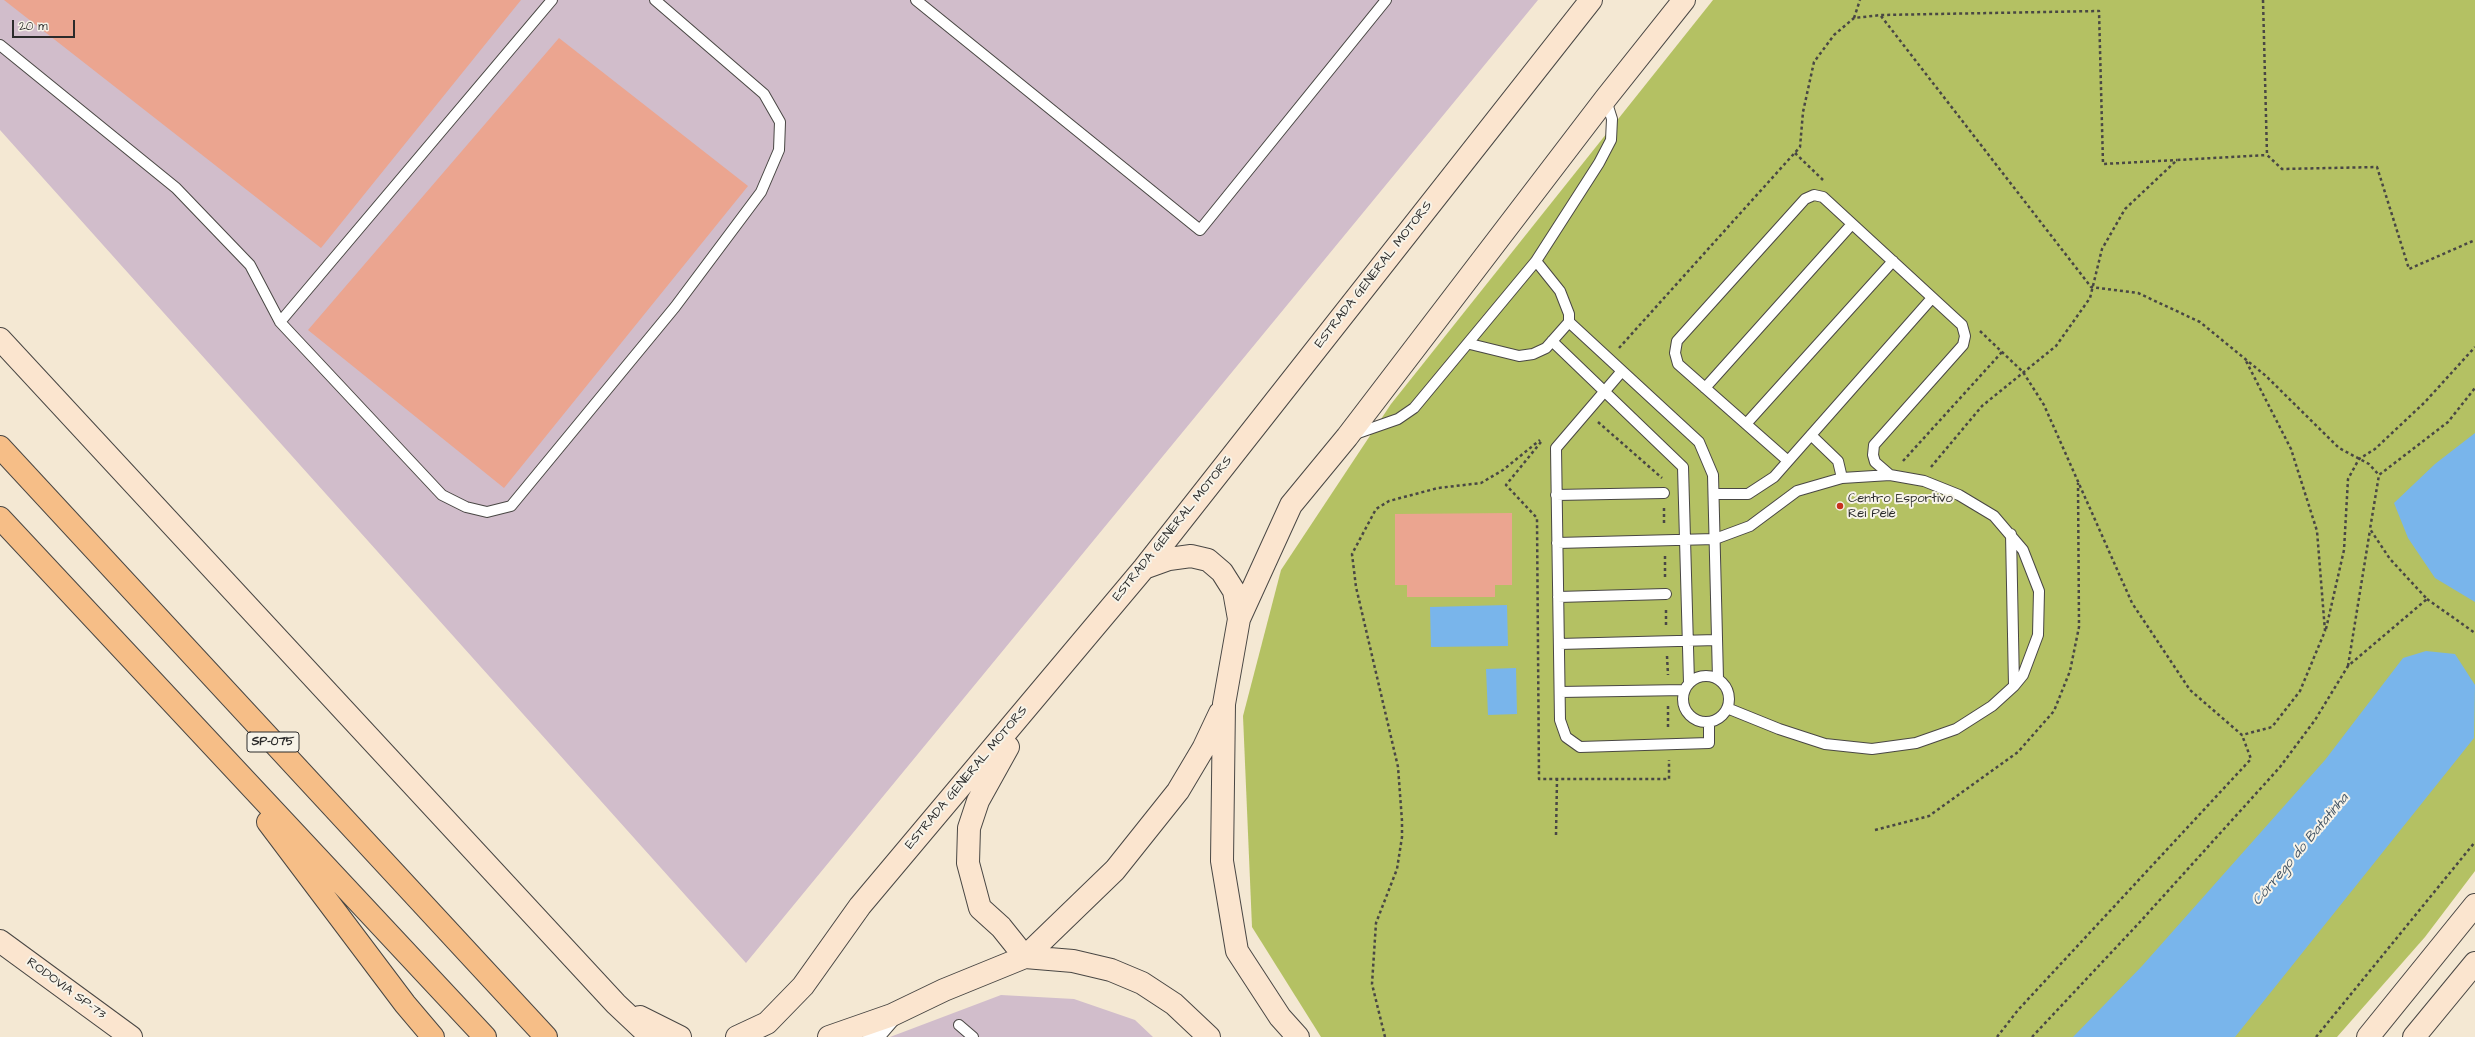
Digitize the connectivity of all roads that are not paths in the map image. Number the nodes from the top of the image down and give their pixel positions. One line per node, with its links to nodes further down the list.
1 (552, 0): 13 (lane)
2 (655, 0): 13 (lane)
3 (916, 0): 4 (lane)
4 (1386, 0)
5 (1591, 0): 36 (main road, ESTRADA GENERAL MOTORS)
6 (1684, 0): 8 (main road)
7 (0, 45): 13 (lane)
8 (1606, 98): 10 (lane); 23 (main road)
9 (1852, 224): 11 (lane); 19 (lane); 19 (lane)
10 (1536, 261): 14 (lane); 17 (lane)
11 (1893, 262): 12 (lane); 21 (lane)
12 (1932, 298): 22 (lane); 26 (lane)
13 (280, 322)
14 (1569, 322): 16 (lane); 18 (lane)
15 (0, 339): 57 (main road)
16 (1552, 341): 17 (lane); 20 (lane)
17 (1470, 344): 23 (lane)
18 (1622, 371): 20 (lane); 29 (lane)
19 (1706, 388): 21 (lane)
20 (1604, 392): 30 (lane); 34 (lane)
21 (1746, 424): 25 (lane)
22 (1811, 435): 25 (lane); 27 (lane)
23 (1347, 437): 39 (main road)
24 (0, 447): 63 (highway, SP-075)
25 (1788, 461): 29 (lane)
26 (1890, 475): 27 (lane); 32 (lane)
27 (1842, 478): 33 (lane)
28 (1664, 493): 30 (lane)
29 (1714, 494): 33 (lane)
30 (1556, 495): 35 (lane)
31 (0, 518): 51 (highway)
32 (2011, 534): 46 (lane); 46 (lane)
33 (1715, 539): 34 (lane); 40 (lane)
34 (1685, 540): 35 (lane); 41 (lane)
35 (1557, 543): 38 (lane)
36 (1144, 568): 39 (main road); 43 (main road, ESTRADA GENERAL MOTORS)
37 (1666, 594): 38 (lane)
38 (1558, 597): 42 (lane)
39 (1239, 619): 48 (main road)
40 (1717, 640): 41 (lane); 44 (lane)
41 (1688, 641): 42 (lane); 45 (lane)
42 (1559, 644): 47 (lane)
43 (1054, 673): 54 (main road); 66 (main road, ESTRADA GENERAL MOTORS)
44 (1718, 679): 45 (lane); 49 (lane)
45 (1687, 686): 47 (lane); 50 (lane)
46 (2014, 686): 49 (lane)
47 (1560, 692): 50 (lane)
48 (1224, 704): 54 (main road); 71 (main road)
49 (1727, 708): 50 (lane)
50 (1709, 722)
51 (199, 730): 61 (highway); 62 (highway)
52 (2475, 905): 72 (main road)
53 (0, 941): 60 (main road, RODOVIA SP-73)
54 (1025, 957): 58 (main road); 70 (main road)
55 (2475, 963): 56 (main road)
56 (2465, 986): 73 (main road)
57 (616, 1004): 64 (main road); 65 (main road)
58 (892, 1015): 67 (main road); 68 (street)
59 (959, 1025): 69 (lane)
60 (131, 1037)
61 (433, 1037)
62 (486, 1037)
63 (546, 1037)
64 (651, 1037)
65 (680, 1037)
66 (737, 1037)
67 (830, 1037)
68 (873, 1037)
69 (974, 1037)
70 (1209, 1037)
71 (1298, 1037)
72 (2368, 1037)
73 (2414, 1037)

